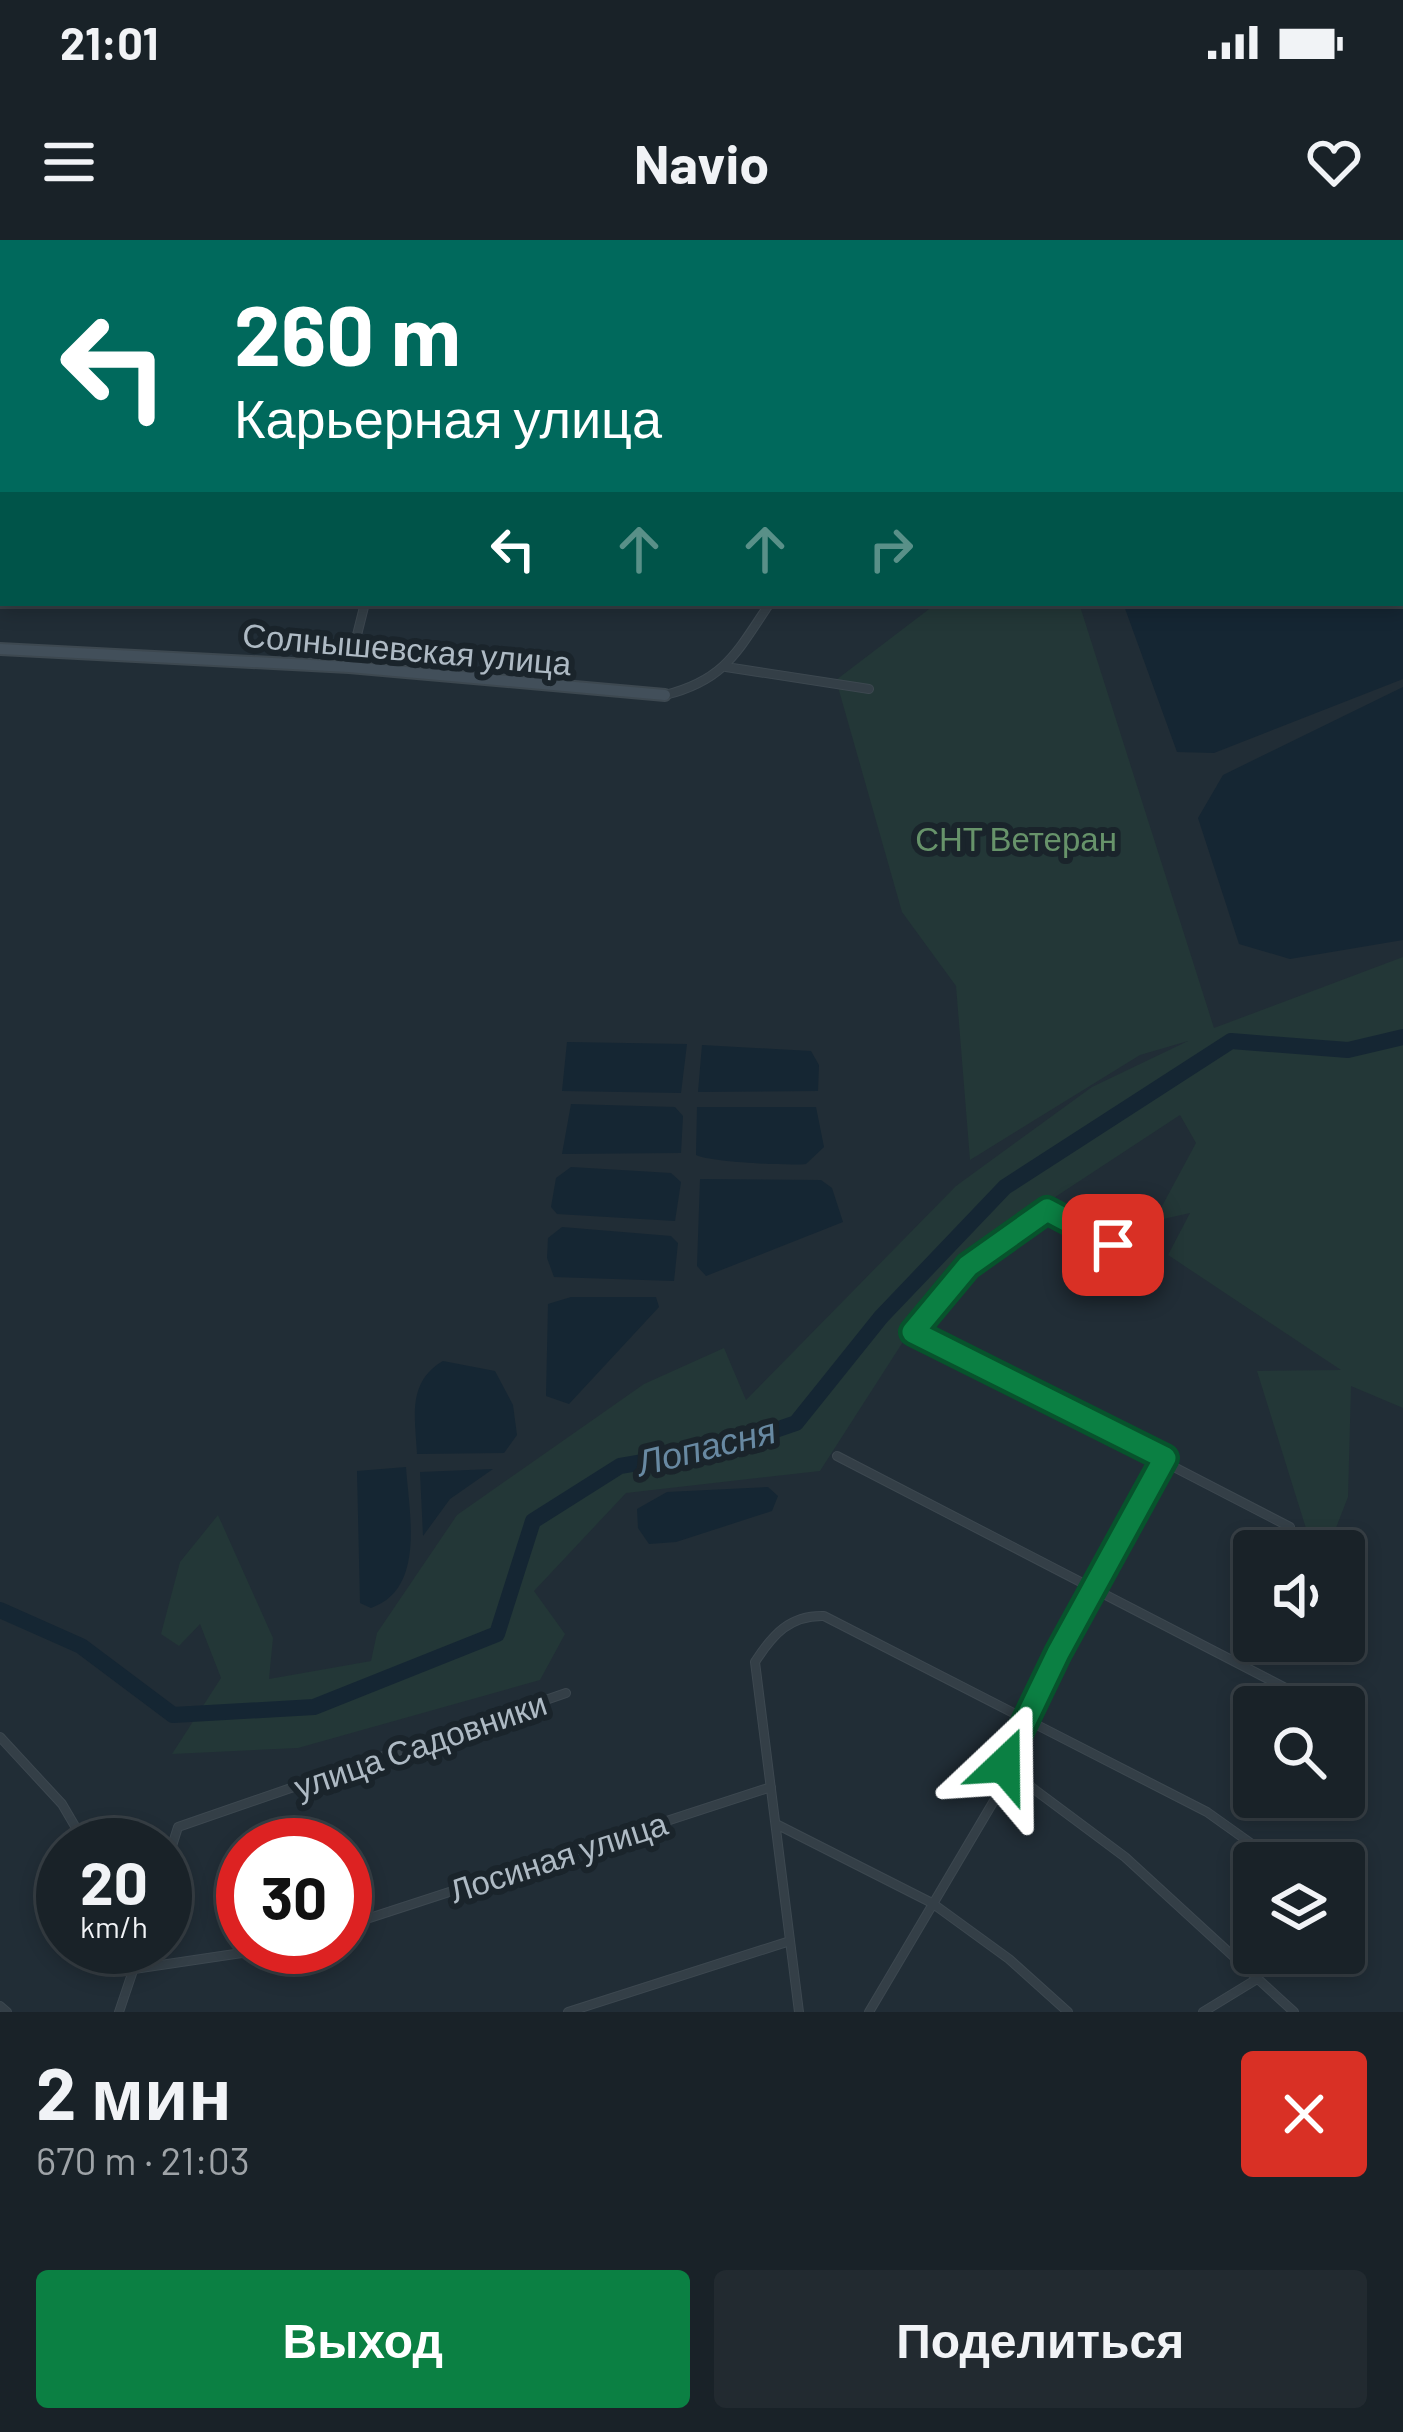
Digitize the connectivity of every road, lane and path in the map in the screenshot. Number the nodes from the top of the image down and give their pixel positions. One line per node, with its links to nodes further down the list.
1 (364, 606): 4 (street)
2 (768, 606): 5 (street)
3 (0, 649): 4 (street, Солнышевская улица)
4 (349, 667): 7 (street, Солнышевская улица)
5 (726, 668): 6 (street); 7 (street)
6 (869, 689)
7 (665, 695)
8 (1146, 1262): 10 (street)
9 (837, 1456): 12 (street)
10 (1165, 1458): 11 (street); 12 (street)
11 (1290, 1527)
12 (1095, 1588): 13 (street); 15 (street)
13 (1282, 1686)
14 (566, 1693): 20 (street, улица Садовники)
15 (1023, 1719): 17 (street); 18 (street); 22 (street)
16 (0, 1737): 19 (street)
17 (1011, 1772): 23 (street); 27 (street)
18 (771, 1786): 21 (street); 24 (street, Лосиная улица)
19 (70, 1818)
20 (192, 1822)
21 (776, 1824): 23 (street); 25 (street)
22 (1249, 1842)
23 (932, 1903): 33 (street); 34 (street)
24 (372, 1917)
25 (790, 1941): 31 (street); 32 (street)
26 (133, 1974): 30 (street)
27 (1257, 1979): 35 (street); 36 (street)
28 (0, 2006): 29 (street)
29 (7, 2012)
30 (119, 2012)
31 (568, 2012)
32 (799, 2012)
33 (869, 2012)
34 (1068, 2012)
35 (1203, 2012)
36 (1294, 2012)

